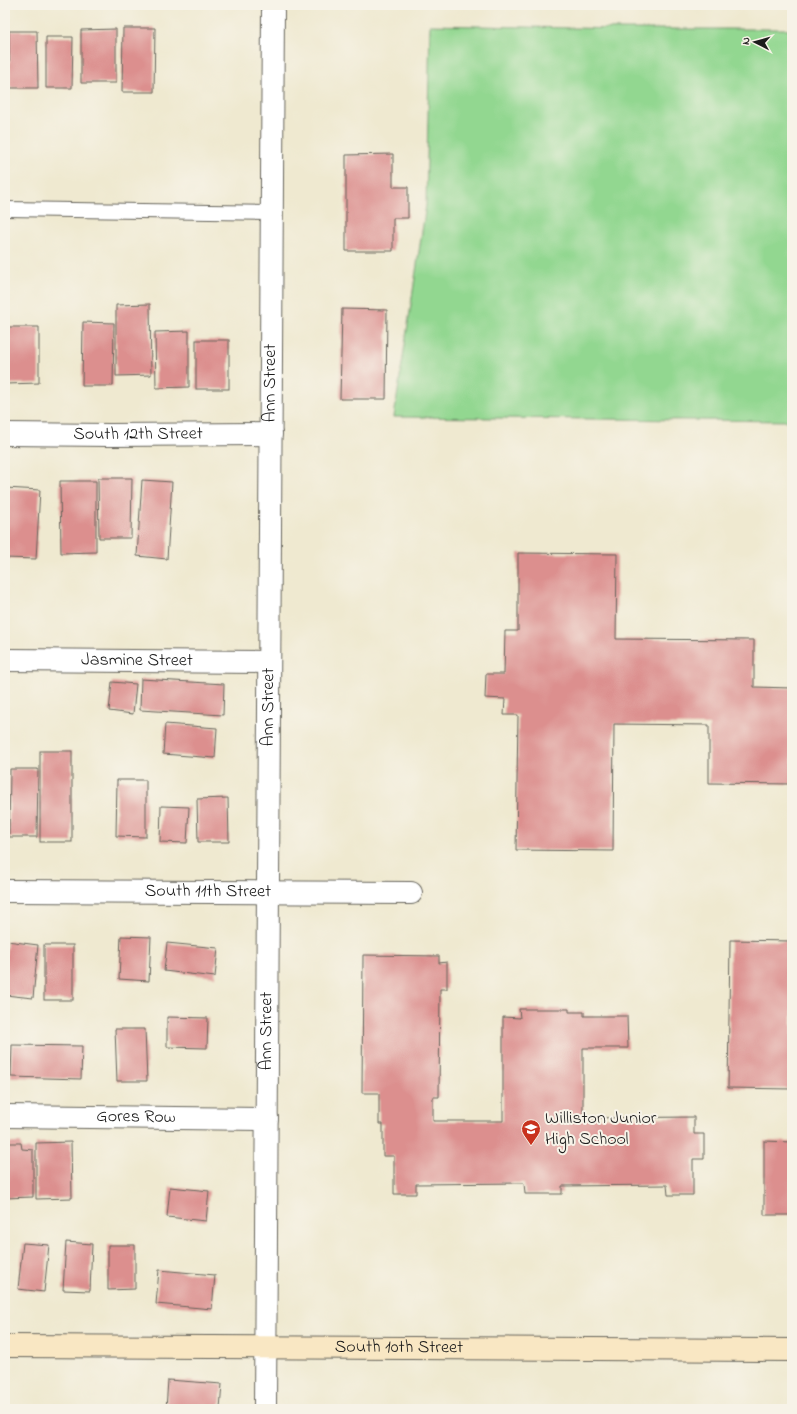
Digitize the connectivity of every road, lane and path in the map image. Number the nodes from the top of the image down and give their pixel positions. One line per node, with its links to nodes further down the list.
1 (273, 5): 3 (street, Ann Street)
2 (5, 209): 3 (lane)
3 (272, 213): 5 (street, Ann Street)
4 (5, 434): 5 (street, South 12th Street)
5 (271, 434): 7 (street, Ann Street)
6 (5, 660): 7 (street, Jasmine Street)
7 (269, 662): 9 (street, Ann Street)
8 (5, 891): 9 (street, South 11th Street)
9 (268, 892): 10 (street, South 11th Street); 12 (street, Ann Street)
10 (412, 893)
11 (5, 1116): 12 (street, Gores Row)
12 (267, 1119): 14 (street, Ann Street)
13 (5, 1346): 14 (street, South 10th Street)
14 (265, 1347): 15 (street, South 10th Street); 16 (street, Ann Street)
15 (792, 1350)
16 (265, 1409)

